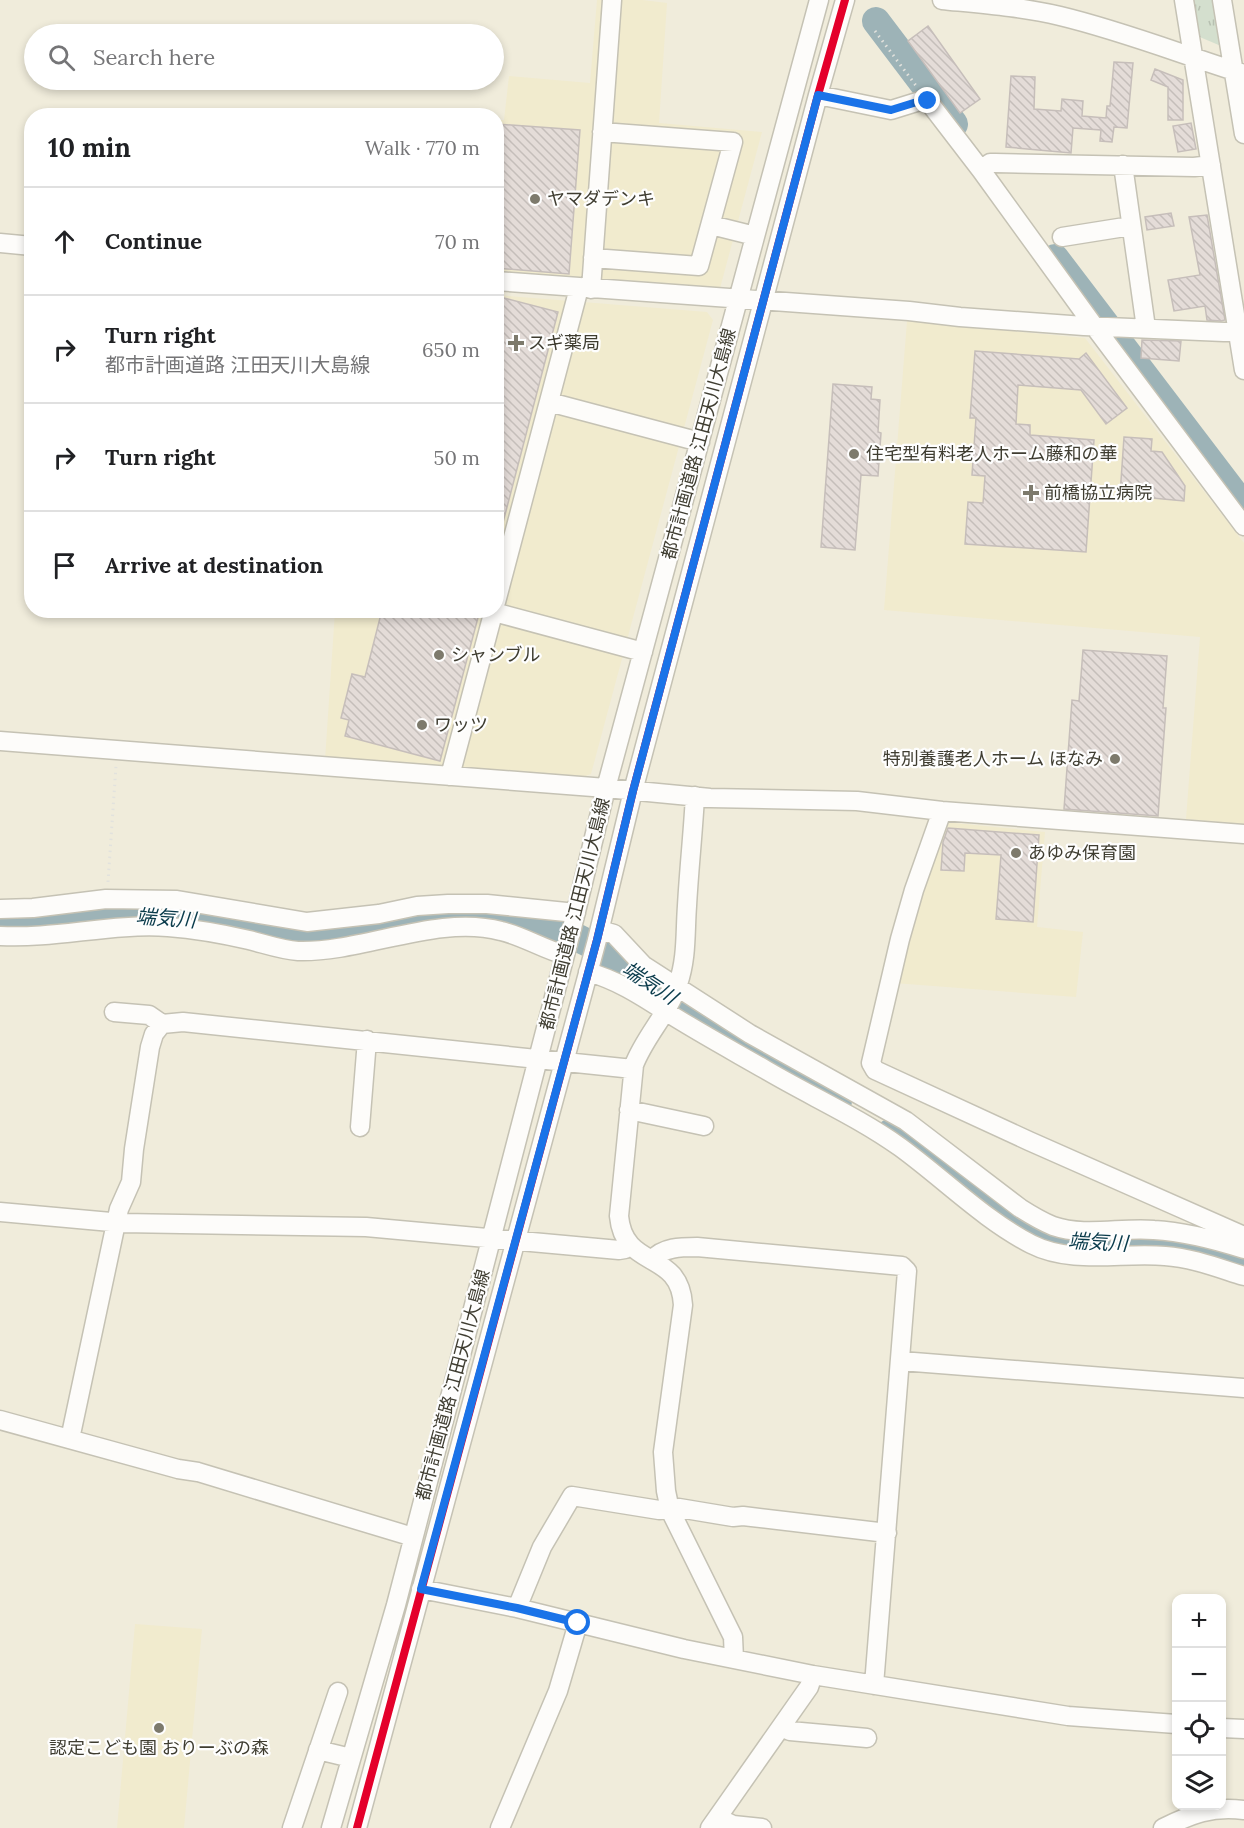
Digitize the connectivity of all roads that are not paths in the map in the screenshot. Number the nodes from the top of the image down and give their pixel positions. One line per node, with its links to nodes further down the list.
1 (612, 0): 10 (street)
2 (819, 0): 17 (street, 都市計画道路 江田天川大島線)
3 (845, 0): 9 (street, 都市計画道路 江田天川大島線)
4 (942, 0): 7 (street)
5 (1184, 0): 7 (street)
6 (1222, 0): 8 (street)
7 (1193, 56): 8 (street); 13 (street)
8 (1239, 73): 11 (street)
9 (818, 95): 14 (street); 25 (street, 都市計画道路 江田天川大島線)
10 (602, 132): 15 (street); 21 (street)
11 (1244, 134)
12 (1123, 165): 13 (street); 14 (street); 16 (street)
13 (1210, 165): 28 (street)
14 (981, 170): 26 (street)
15 (711, 225): 17 (street); 21 (street)
16 (1131, 226): 18 (street); 27 (street)
17 (755, 236): 24 (street, 都市計画道路 江田天川大島線)
18 (1062, 237)
19 (0, 243): 20 (street)
20 (24, 245)
21 (593, 258): 23 (street)
22 (504, 283): 23 (street)
23 (585, 288): 24 (street); 30 (street)
24 (738, 300): 25 (street); 31 (street, 都市計画道路 江田天川大島線)
25 (763, 301): 26 (street); 40 (street, 都市計画道路 江田天川大島線)
26 (1103, 326): 27 (street); 32 (street)
27 (1146, 328): 28 (street)
28 (1237, 331): 29 (street)
29 (1244, 368)
30 (549, 402): 31 (street); 33 (street)
31 (700, 442): 36 (street, 都市計画道路 江田天川大島線)
32 (1244, 526)
33 (504, 574)
34 (504, 611): 36 (street)
35 (492, 618): 38 (street)
36 (643, 652): 39 (street, 都市計画道路 江田天川大島線)
37 (0, 741): 38 (street)
38 (450, 776): 39 (street)
39 (606, 788): 40 (street); 45 (street, 都市計画道路 江田天川大島線)
40 (633, 791): 41 (street); 46 (street, 都市計画道路 江田天川大島線)
41 (695, 796): 42 (street); 50 (street)
42 (942, 811): 43 (street); 63 (street)
43 (1244, 834)
44 (0, 909): 45 (street)
45 (574, 921): 48 (street, 都市計画道路 江田天川大島線)
46 (599, 935): 49 (street, 都市計画道路 江田天川大島線); 50 (street)
47 (0, 936): 48 (street)
48 (565, 954): 55 (street, 都市計画道路 江田天川大島線)
49 (589, 969): 51 (street); 56 (street, 都市計画道路 江田天川大島線)
50 (677, 988): 51 (street); 67 (street)
51 (666, 1009): 57 (street); 69 (street)
52 (114, 1012): 53 (street)
53 (162, 1024): 54 (street); 62 (street)
54 (367, 1040): 55 (street); 60 (street)
55 (538, 1058): 56 (street); 64 (street, 都市計画道路 江田天川大島線)
56 (565, 1060): 57 (street); 65 (street, 都市計画道路 江田天川大島線)
57 (633, 1069): 58 (street)
58 (628, 1110): 59 (street); 66 (street)
59 (704, 1126)
60 (360, 1127)
61 (0, 1212): 62 (street)
62 (116, 1223): 64 (street); 73 (street)
63 (1244, 1236)
64 (492, 1239): 65 (street); 76 (street, 都市計画道路 江田天川大島線)
65 (516, 1241): 66 (street); 77 (street, 都市計画道路 江田天川大島線)
66 (630, 1245): 68 (street)
67 (1244, 1249)
68 (652, 1260): 70 (street); 74 (street)
69 (1244, 1276)
70 (901, 1361): 71 (street); 75 (street)
71 (1244, 1388)
72 (0, 1420): 73 (street)
73 (70, 1439): 76 (street)
74 (670, 1510): 75 (street); 78 (street); 80 (street)
75 (887, 1533): 82 (street)
76 (413, 1537): 90 (street, 都市計画道路 江田天川大島線)
77 (421, 1589): 78 (street); 95 (street, 都市計画道路 江田天川大島線)
78 (517, 1608): 79 (street)
79 (578, 1623): 80 (street); 96 (street)
80 (734, 1659): 81 (street)
81 (813, 1675): 82 (street); 85 (street)
82 (874, 1685): 84 (street)
83 (338, 1692): 89 (street)
84 (1172, 1724)
85 (781, 1727): 88 (street); 92 (street)
86 (1226, 1728): 87 (street)
87 (1244, 1729)
88 (867, 1738)
89 (318, 1750): 90 (street); 93 (street)
90 (351, 1758): 94 (street, 都市計画道路 江田天川大島線)
91 (1244, 1810): 98 (street)
92 (714, 1823): 97 (street)
93 (292, 1828)
94 (331, 1828)
95 (357, 1828)
96 (500, 1828)
97 (762, 1828)
98 (1163, 1828)

